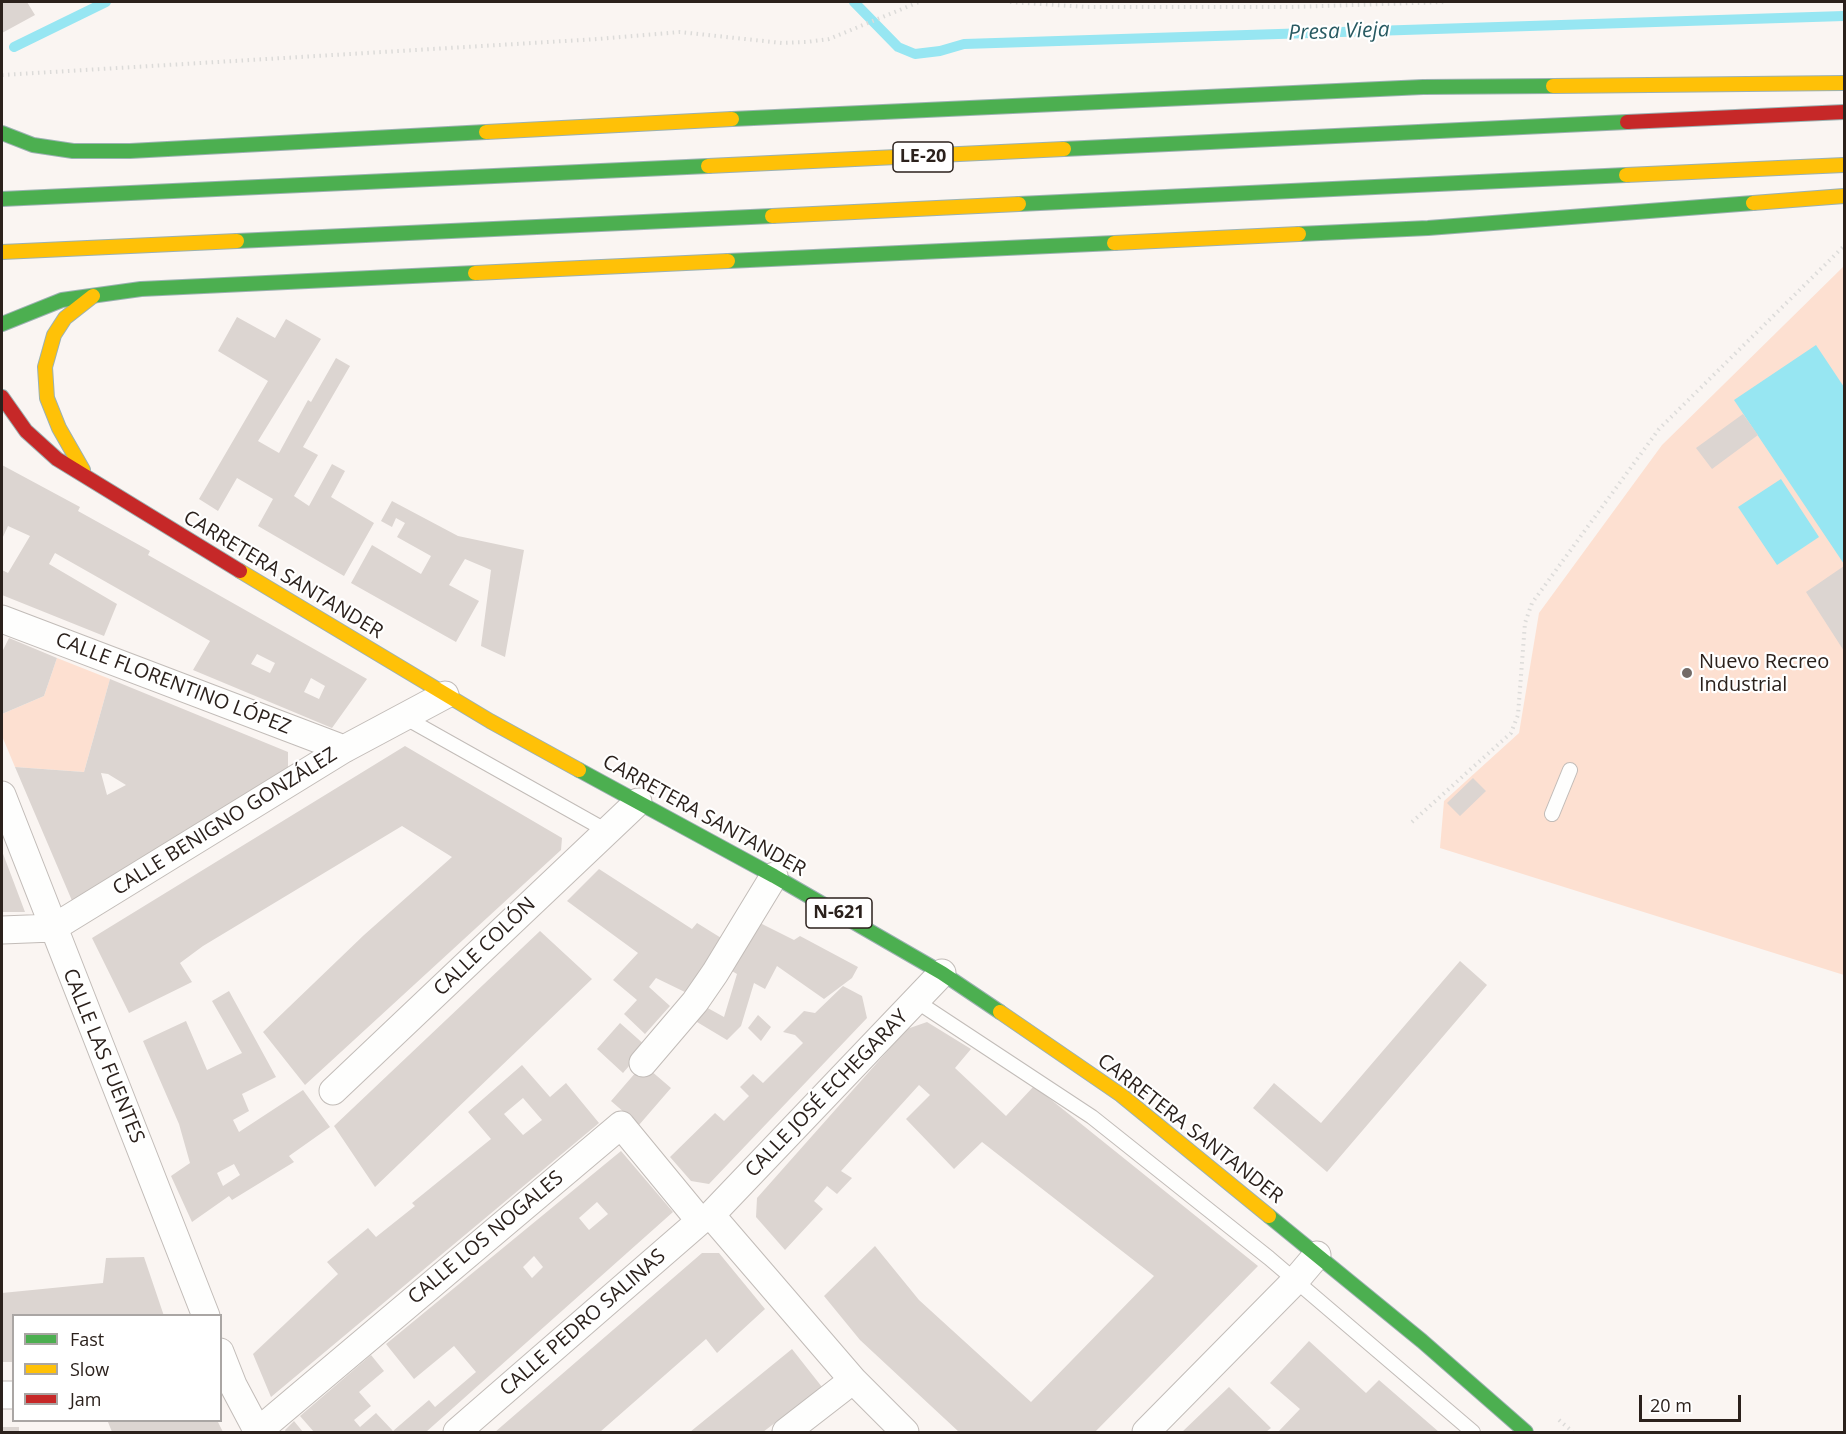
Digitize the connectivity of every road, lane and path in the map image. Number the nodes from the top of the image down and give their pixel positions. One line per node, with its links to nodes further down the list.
1 (919, 2): 4 (path)
2 (1010, 2): 3 (path)
3 (1446, 2)
4 (2, 75)
5 (1845, 83): 7 (highway)
6 (1845, 112): 10 (highway, LE-20)
7 (2, 133)
8 (1845, 165): 12 (highway)
9 (1845, 196): 13 (highway)
10 (2, 200)
11 (1845, 246): 27 (path)
12 (2, 252)
13 (96, 294): 14 (highway); 18 (highway)
14 (2, 324)
15 (2, 397): 17 (highway, N-621)
16 (20, 446): 17 (highway, N-621)
17 (57, 459): 18 (highway, CARRETERA SANTANDER / N-621)
18 (91, 481): 20 (highway, CARRETERA SANTANDER / N-621)
19 (2, 619): 22 (street, CALLE FLORENTINO LÓPEZ)
20 (445, 695): 21 (street, CALLE BENIGNO GONZÁLEZ); 25 (highway, CARRETERA SANTANDER / N-621)
21 (404, 717): 22 (street, CALLE BENIGNO GONZÁLEZ); 28 (lane)
22 (344, 749): 30 (street, CALLE BENIGNO GONZÁLEZ)
23 (1570, 770): 26 (lane)
24 (2, 795): 30 (street, CALLE LAS FUENTES)
25 (638, 802): 28 (street, CALLE COLÓN); 29 (highway, CARRETERA SANTANDER / N-621)
26 (1552, 814)
27 (1412, 822)
28 (607, 831): 35 (street, CALLE COLÓN)
29 (774, 876): 32 (highway, CARRETERA SANTANDER / N-621); 34 (street)
30 (53, 928): 31 (street, CALLE BENIGNO GONZÁLEZ); 39 (street, CALLE LAS FUENTES)
31 (2, 930)
32 (942, 973): 33 (street, CALLE JOSÉ ECHEGARAY); 37 (highway, CARRETERA SANTANDER / N-621)
33 (916, 1001): 36 (street, CALLE JOSÉ ECHEGARAY); 38 (lane)
34 (643, 1063)
35 (333, 1091)
36 (706, 1218): 41 (street); 43 (street, CALLE LOS NOGALES); 44 (street, CALLE PEDRO SALINAS)
37 (1317, 1255): 38 (street); 49 (highway, CARRETERA SANTANDER / N-621)
38 (1295, 1281): 47 (street); 48 (lane)
39 (205, 1314)
40 (222, 1362): 42 (street)
41 (853, 1380): 45 (street); 46 (street)
42 (227, 1386): 43 (street)
43 (258, 1432)
44 (457, 1432)
45 (786, 1432)
46 (905, 1432)
47 (1146, 1432)
48 (1473, 1432)
49 (1526, 1432)

